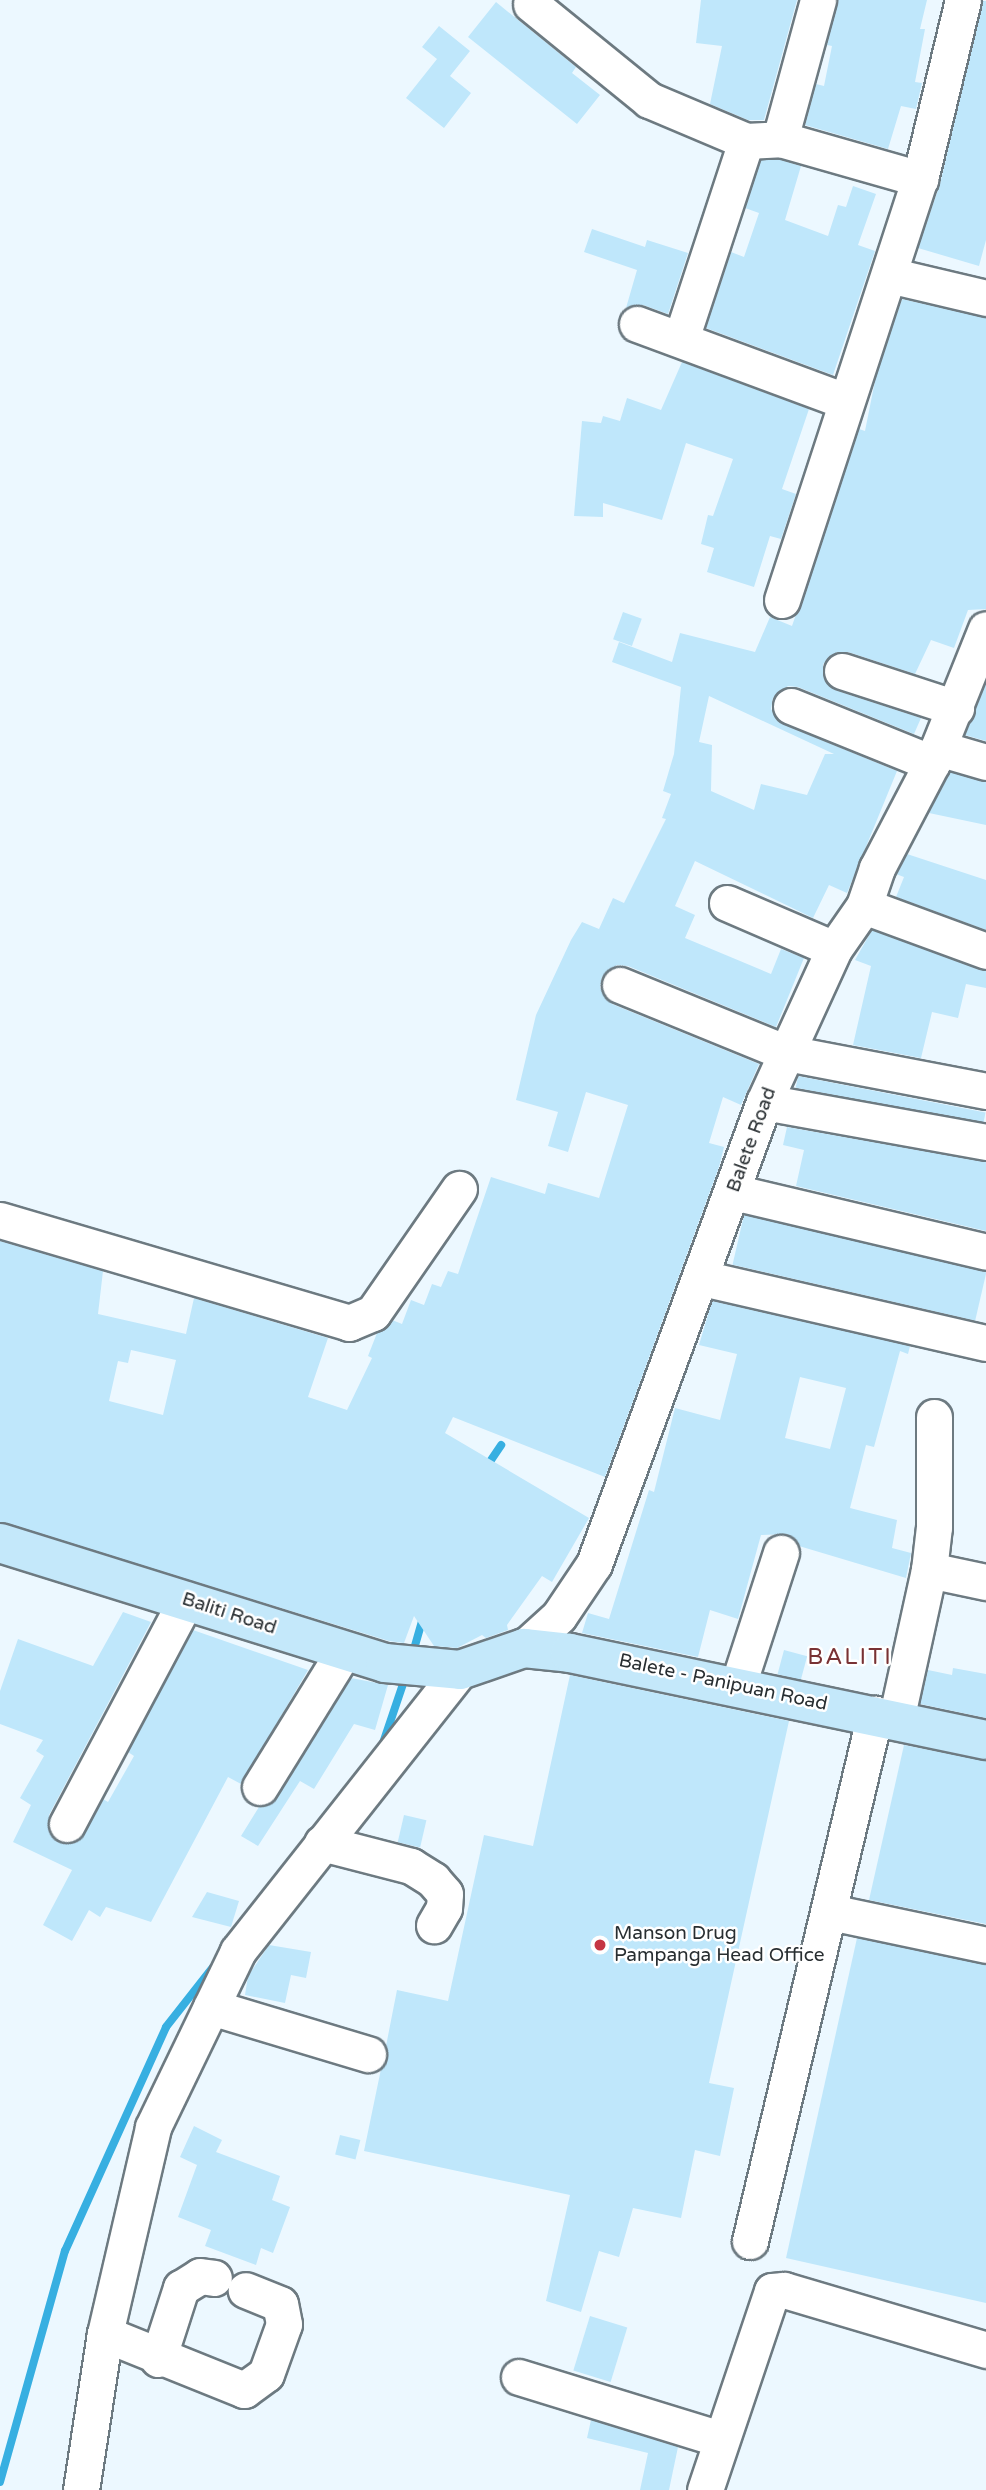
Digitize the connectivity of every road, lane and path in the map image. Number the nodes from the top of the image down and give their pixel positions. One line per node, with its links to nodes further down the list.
1 (818, 0): 4 (street)
2 (963, 0): 5 (street)
3 (531, 4): 4 (street)
4 (763, 140): 5 (street); 9 (street)
5 (920, 179): 6 (street)
6 (889, 275): 7 (street); 10 (street)
7 (986, 298)
8 (638, 324): 9 (street)
9 (681, 339): 10 (street)
10 (845, 401): 11 (street)
11 (782, 600)
12 (986, 629): 15 (street, Balete Road)
13 (842, 671): 15 (street)
14 (791, 706): 16 (street)
15 (956, 708): 16 (street, Balete Road)
16 (935, 755): 17 (street); 19 (street, Balete Road)
17 (986, 762)
18 (727, 903): 20 (street)
19 (864, 906): 20 (street, Balete Road); 21 (street)
20 (834, 949): 23 (street, Balete Road)
21 (986, 951)
22 (620, 985): 23 (street)
23 (787, 1054): 24 (street); 25 (street, Balete Road)
24 (986, 1091)
25 (764, 1101): 26 (street); 28 (street, Balete Road)
26 (986, 1142)
27 (459, 1189): 29 (street)
28 (733, 1192): 30 (street); 31 (street, Balete Road)
29 (0, 1220)
30 (986, 1252)
31 (702, 1278): 32 (street); 39 (street, Balete Road)
32 (986, 1343)
33 (934, 1417): 36 (street)
34 (1, 1546): 38 (main road, Baliti Road)
35 (781, 1553): 42 (street)
36 (929, 1570): 37 (street); 43 (street)
37 (986, 1582)
38 (186, 1600): 40 (main road, Baliti Road); 46 (street)
39 (524, 1648): 41 (main road, Balete - Panipuan Road); 42 (main road, Balete - Panipuan Road)
40 (344, 1651): 41 (main road, Baliti Road); 45 (street)
41 (448, 1671): 47 (street)
42 (738, 1685): 43 (main road, Balete - Panipuan Road)
43 (885, 1717): 44 (main road, Balete - Panipuan Road); 48 (street)
44 (986, 1740)
45 (260, 1787)
46 (67, 1824)
47 (322, 1843): 49 (street); 51 (street)
48 (830, 1912): 50 (street); 53 (street)
49 (434, 1926)
50 (986, 1945)
51 (211, 2007): 52 (street); 56 (street)
52 (368, 2054)
53 (750, 2241)
54 (214, 2278): 58 (street)
55 (246, 2290): 58 (street)
56 (105, 2334): 58 (street); 61 (street)
57 (986, 2350): 60 (street)
58 (158, 2359)
59 (519, 2377): 60 (street)
60 (721, 2439): 62 (street)
61 (81, 2490)
62 (705, 2490)

